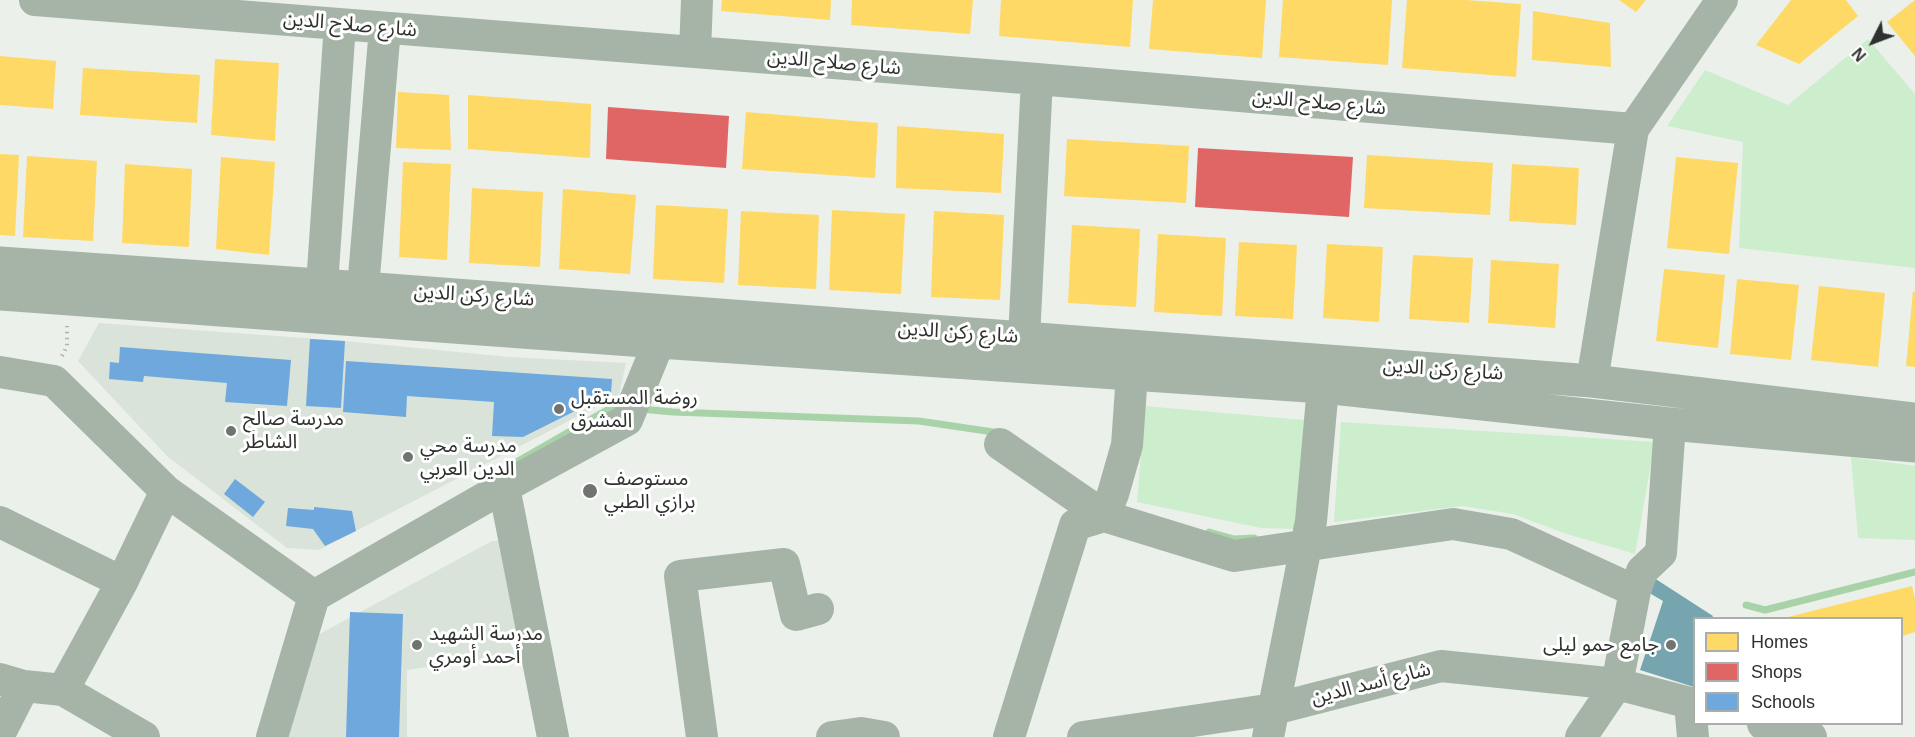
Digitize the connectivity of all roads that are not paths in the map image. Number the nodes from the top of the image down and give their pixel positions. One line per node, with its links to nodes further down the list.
1 (35, 0): 4 (street, شارع صلاح الدين)
2 (697, 0): 6 (street)
3 (1722, 0): 8 (street)
4 (340, 24): 5 (street, شارع صلاح الدين); 10 (street)
5 (385, 28): 6 (street, شارع صلاح الدين); 11 (street)
6 (695, 52): 7 (street, شارع صلاح الدين)
7 (1038, 79): 8 (street, شارع صلاح الدين); 13 (street)
8 (1633, 129): 17 (street)
9 (0, 263): 10 (main road, شارع ركن الدين)
10 (322, 285): 11 (main road, شارع ركن الدين)
11 (363, 288): 13 (main road, شارع ركن الدين)
12 (0, 294): 14 (main road, شارع ركن الدين)
13 (1024, 338): 17 (main road, شارع ركن الدين)
14 (659, 342): 16 (main road, شارع ركن الدين); 23 (street)
15 (0, 372): 24 (street)
16 (1132, 374): 18 (main road, شارع ركن الدين); 25 (street)
17 (1592, 381): 19 (main road, شارع ركن الدين)
18 (1323, 387): 20 (main road, شارع ركن الدين); 27 (street)
19 (1915, 420)
20 (1670, 424): 22 (main road, شارع ركن الدين); 28 (street)
21 (1000, 444): 25 (street)
22 (1915, 446)
23 (504, 487): 30 (street); 41 (street)
24 (166, 491): 29 (street); 30 (street)
25 (1108, 505): 27 (street); 45 (street)
26 (0, 522): 29 (street)
27 (1305, 546): 28 (street); 36 (street)
28 (1638, 581): 33 (street)
29 (122, 582): 34 (street)
30 (314, 596): 40 (street)
31 (818, 609): 42 (street)
32 (12, 682): 34 (street); 38 (street)
33 (1617, 684): 35 (street, شارع أسد الدين); 36 (street, شارع أسد الدين); 47 (street)
34 (63, 690): 39 (street)
35 (1692, 704): 48 (street)
36 (1271, 723): 46 (street, شارع أسد الدين)
37 (1770, 725): 49 (street)
38 (0, 733)
39 (144, 737)
40 (272, 737)
41 (553, 737)
42 (702, 737)
43 (832, 737): 44 (street)
44 (884, 737)
45 (1009, 737)
46 (1083, 737)
47 (1581, 737)
48 (1693, 737)
49 (1811, 737)

